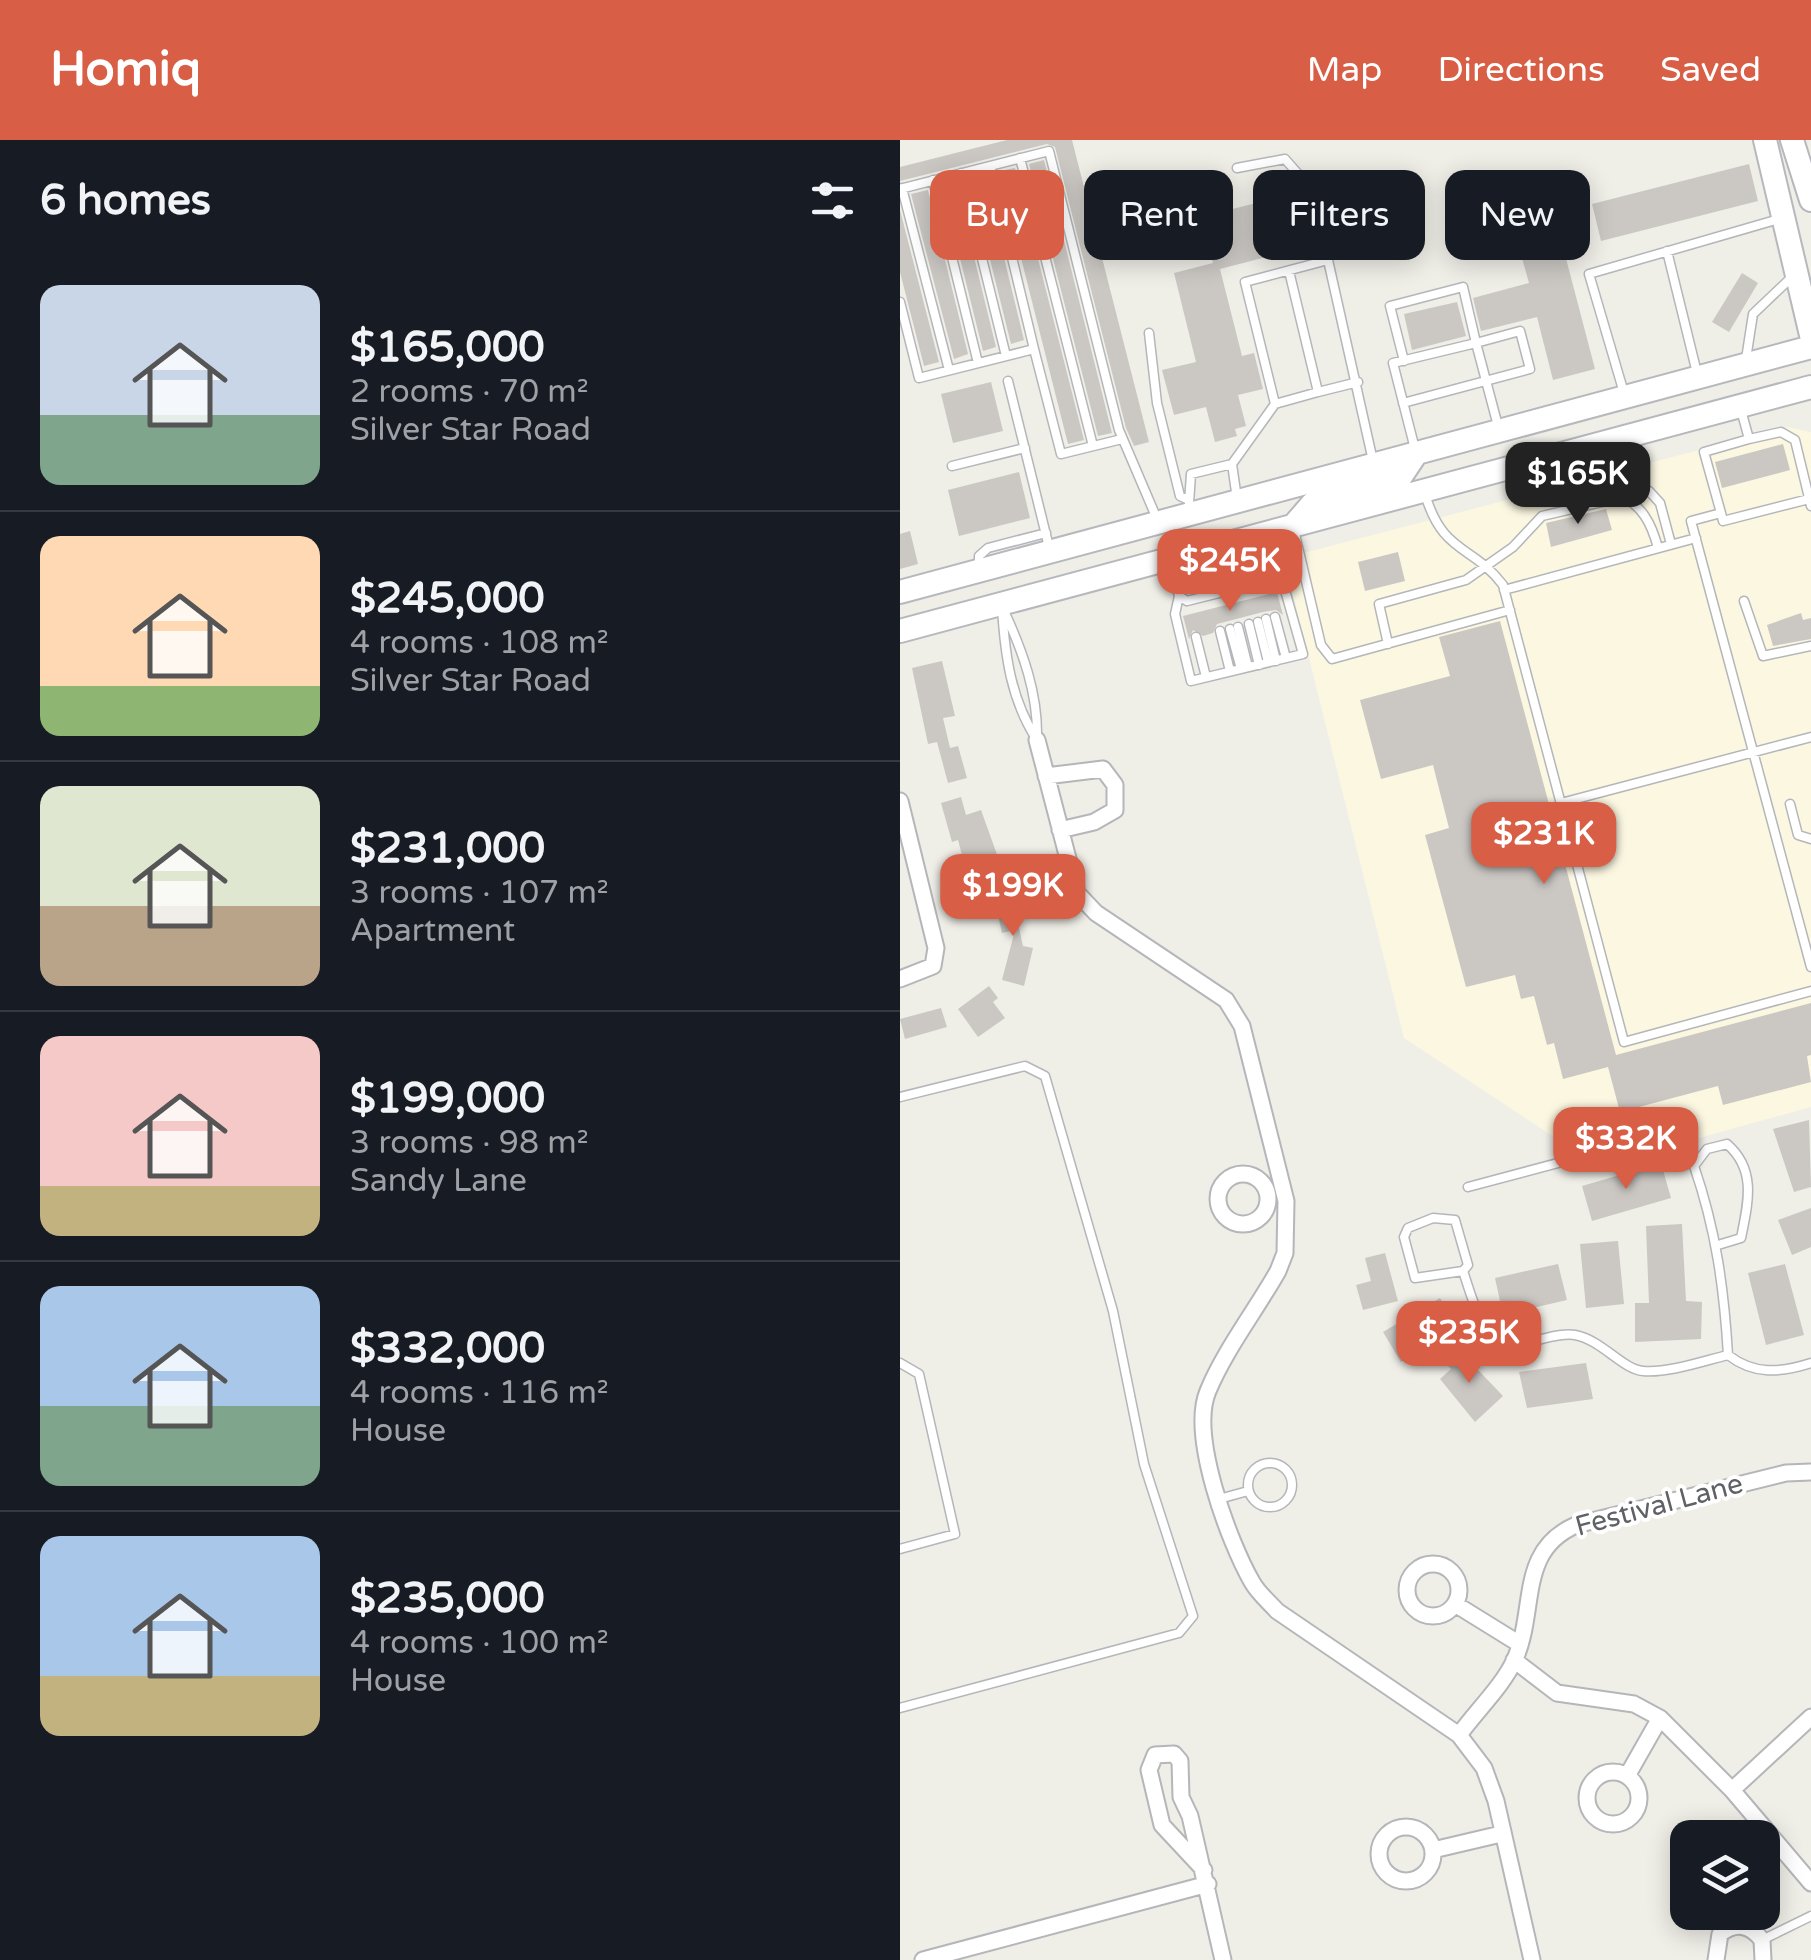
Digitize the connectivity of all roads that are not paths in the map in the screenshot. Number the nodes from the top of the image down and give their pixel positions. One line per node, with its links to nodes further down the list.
1 (1765, 140): 11 (main road)
2 (1792, 140): 10 (main road)
3 (1020, 158): 4 (lane); 40 (lane); 42 (lane)
4 (990, 166): 6 (lane); 23 (lane)
5 (1238, 168): 7 (lane)
6 (975, 170)
7 (1295, 170)
8 (930, 181): 9 (lane)
9 (901, 188): 28 (lane)
10 (1811, 200)
11 (1783, 218): 12 (lane); 17 (main road)
12 (1668, 251): 29 (lane); 35 (lane)
13 (953, 260): 26 (lane)
14 (982, 260): 24 (lane)
15 (1328, 260): 16 (lane); 32 (lane)
16 (1289, 270): 34 (lane); 37 (lane)
17 (1796, 273): 20 (main road); 27 (lane)
18 (900, 302): 28 (lane)
19 (1148, 333): 52 (lane)
20 (1811, 335)
21 (1476, 342): 25 (lane); 25 (lane); 31 (lane); 31 (lane)
22 (1811, 347): 27 (main road)
23 (1034, 349): 24 (lane); 42 (lane)
24 (1006, 356): 26 (lane)
25 (1404, 361): 36 (lane)
26 (978, 363): 28 (lane)
27 (1745, 365): 29 (main road)
28 (949, 370)
29 (1698, 377): 35 (main road)
30 (1008, 380): 43 (lane)
31 (1486, 380): 36 (lane); 39 (lane)
32 (1358, 382): 34 (lane); 46 (lane)
33 (1811, 387): 38 (main road)
34 (1318, 392): 37 (lane)
35 (1625, 397): 39 (main road)
36 (1403, 403): 44 (lane)
37 (1275, 404): 45 (lane)
38 (1740, 406): 41 (lane); 48 (main road)
39 (1500, 431): 44 (main road)
40 (1122, 439): 42 (lane); 54 (lane)
41 (1750, 439): 51 (lane); 53 (lane)
42 (1093, 446)
43 (1025, 448): 47 (lane); 57 (lane)
44 (1416, 454): 46 (main road); 55 (main road)
45 (1232, 464): 50 (lane); 52 (lane)
46 (1374, 465): 50 (main road)
47 (952, 466)
48 (1424, 491): 55 (main road); 61 (lane)
49 (1617, 496): 58 (lane); 59 (lane); 61 (lane)
50 (1238, 502): 52 (main road)
51 (1810, 502): 53 (lane)
52 (1188, 507): 54 (main road)
53 (1721, 513): 56 (lane)
54 (1159, 523): 57 (main road)
55 (1294, 526): 60 (main road); 76 (lane)
56 (1696, 538): 58 (lane); 84 (lane)
57 (1048, 542): 64 (main road)
58 (1671, 544): 59 (lane)
59 (1658, 548): 63 (lane)
60 (1169, 559): 67 (lane); 69 (main road)
61 (1483, 567): 63 (lane); 76 (lane)
62 (1253, 585): 62 (lane); 65 (lane); 78 (lane)
63 (1504, 590): 72 (lane)
64 (900, 592)
65 (1225, 592): 66 (lane); 70 (lane)
66 (1211, 596): 67 (lane); 71 (lane)
67 (1183, 598): 73 (lane); 81 (lane)
68 (1744, 601): 77 (lane)
69 (1002, 604): 74 (main road); 83 (lane); 83 (lane)
70 (1228, 604)
71 (1214, 608)
72 (1510, 610): 76 (lane); 87 (lane)
73 (1189, 614)
74 (900, 631)
75 (1196, 638): 81 (lane)
76 (1388, 644)
77 (1811, 646)
78 (1273, 662): 78 (lane); 79 (lane)
79 (1244, 668): 80 (lane); 80 (lane)
80 (1230, 672): 81 (lane)
81 (1206, 677)
82 (1811, 737): 84 (lane)
83 (1037, 740): 85 (street)
84 (1753, 752): 87 (lane); 91 (lane)
85 (1046, 776): 89 (street); 89 (street)
86 (900, 801): 92 (street)
87 (1561, 803): 93 (lane)
88 (1790, 804): 90 (lane)
89 (1060, 830): 104 (street)
90 (1811, 838)
91 (1811, 967)
92 (900, 979)
93 (1811, 990)
94 (900, 1098): 108 (lane)
95 (1648, 1139): 96 (lane)
96 (1468, 1188)
97 (1718, 1245): 97 (lane); 99 (lane)
98 (1463, 1271): 98 (lane); 99 (lane)
99 (1728, 1354): 101 (lane)
100 (900, 1363): 105 (lane)
101 (1811, 1363)
102 (1811, 1472): 107 (street, Festival Lane)
103 (1248, 1491): 103 (lane); 104 (lane)
104 (1219, 1499): 111 (street)
105 (900, 1549)
106 (1455, 1604): 107 (street)
107 (1516, 1651): 110 (street); 111 (street, Festival Lane)
108 (900, 1708)
109 (1811, 1717): 113 (street)
110 (1660, 1718): 112 (street); 113 (street)
111 (1459, 1734): 114 (street)
112 (1627, 1776)
113 (1732, 1790): 117 (street)
114 (1500, 1834): 115 (street); 122 (street)
115 (1433, 1850)
116 (1206, 1877): 116 (street); 120 (street); 121 (street)
117 (1811, 1883)
118 (1811, 1916): 119 (lane)
119 (1762, 1940): 123 (street); 124 (street)
120 (923, 1960)
121 (1223, 1960)
122 (1532, 1960)
123 (1716, 1960)
124 (1762, 1960)

